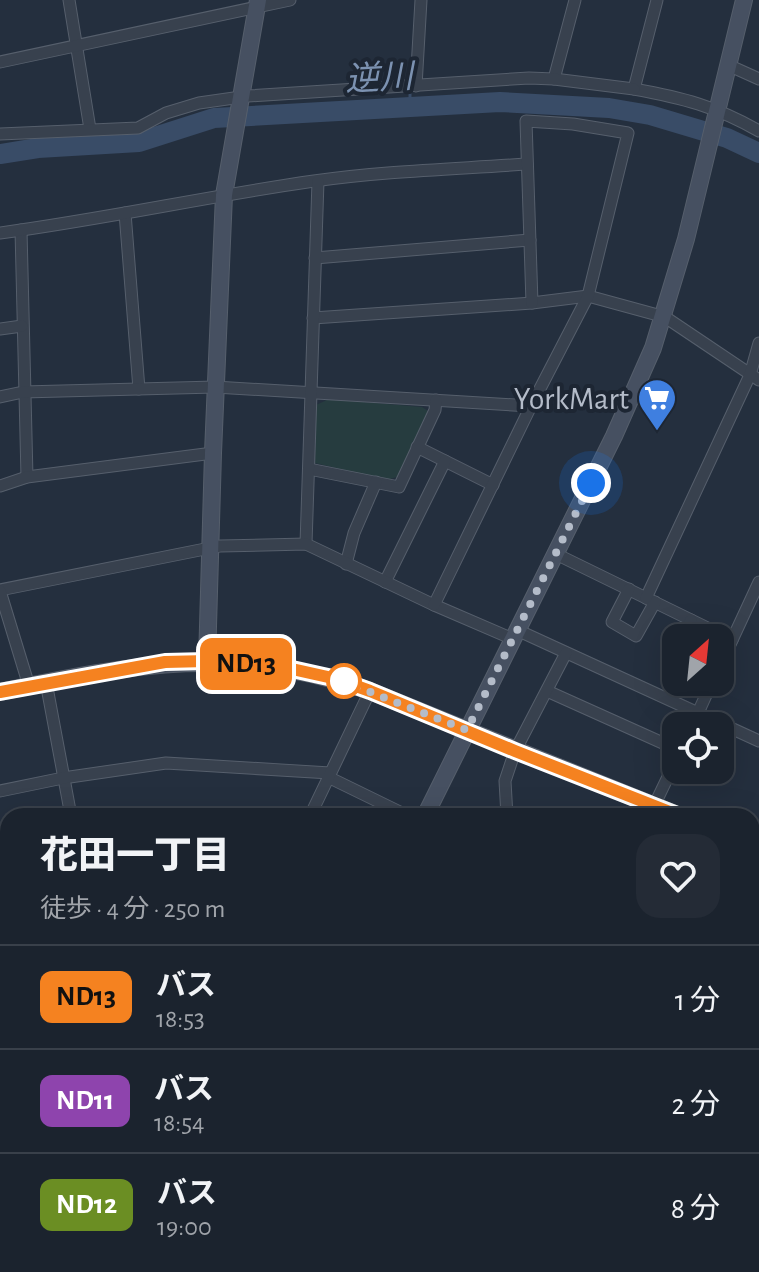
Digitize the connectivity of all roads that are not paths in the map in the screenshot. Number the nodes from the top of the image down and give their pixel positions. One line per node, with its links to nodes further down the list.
1 (69, 0): 8 (street)
2 (290, 0): 7 (street)
3 (421, 0): 13 (street)
4 (575, 0): 11 (street)
5 (657, 0): 14 (street)
6 (744, 0): 10 (street)
7 (257, 4): 8 (street); 15 (street)
8 (76, 45): 9 (street); 18 (street)
9 (0, 62)
10 (728, 65): 12 (street); 16 (street)
11 (554, 79): 13 (street); 14 (street)
12 (759, 79)
13 (416, 86): 15 (street)
14 (634, 89): 16 (street)
15 (240, 101): 18 (street); 22 (street)
16 (716, 112): 17 (street); 30 (street)
17 (757, 126)
18 (90, 129): 19 (street)
19 (0, 134)
20 (527, 164): 21 (street); 26 (street); 28 (street)
21 (318, 181): 22 (street); 27 (street)
22 (224, 195): 23 (street); 36 (street)
23 (125, 213): 24 (street); 37 (street)
24 (21, 230): 25 (street); 32 (street)
25 (0, 233)
26 (530, 240): 27 (street); 29 (street)
27 (315, 258): 31 (street)
28 (588, 296): 29 (street); 30 (street); 42 (street)
29 (532, 303): 31 (street)
30 (665, 317): 35 (street); 53 (street)
31 (313, 318): 38 (street)
32 (22, 326): 33 (street); 39 (street)
33 (0, 329)
34 (759, 343): 35 (street)
35 (755, 377): 59 (street)
36 (215, 387): 37 (street); 38 (street); 44 (street)
37 (139, 389): 39 (street)
38 (312, 391): 41 (street); 46 (street)
39 (23, 392): 40 (street); 47 (street)
40 (0, 397)
41 (436, 400): 42 (street); 43 (street)
42 (531, 406): 49 (street)
43 (417, 447): 45 (street); 48 (street)
44 (213, 453): 47 (street); 52 (street)
45 (445, 461): 49 (street); 55 (street)
46 (309, 469): 48 (street); 51 (street)
47 (27, 477): 50 (street)
48 (376, 482): 54 (street)
49 (493, 485): 60 (street)
50 (0, 486)
51 (306, 544): 52 (street); 54 (street)
52 (209, 548): 58 (street); 67 (street)
53 (556, 554): 57 (street); 64 (street)
54 (346, 564): 55 (street)
55 (385, 582): 60 (street)
56 (759, 582): 65 (street)
57 (629, 589): 59 (street); 59 (street)
58 (0, 591): 69 (street)
59 (650, 600): 61 (street)
60 (434, 605): 64 (street)
61 (691, 620): 62 (street); 63 (street)
62 (689, 624)
63 (699, 624)
64 (515, 634): 66 (street); 74 (street)
65 (734, 636)
66 (566, 653): 71 (street); 73 (street)
67 (207, 661): 68 (street); 70 (street)
68 (46, 682): 69 (street); 80 (street)
69 (29, 686): 72 (street)
70 (370, 691): 74 (street); 79 (street)
71 (547, 691): 77 (street); 78 (street)
72 (0, 692)
73 (696, 712)
74 (467, 730): 78 (street); 87 (street)
75 (734, 730): 76 (street)
76 (759, 741)
77 (662, 743)
78 (515, 751): 83 (street); 88 (street)
79 (329, 775): 80 (street); 85 (street); 86 (street)
80 (63, 778): 82 (street); 84 (street)
81 (665, 784): 83 (street)
82 (0, 791)
83 (654, 806): 89 (street)
84 (69, 808)
85 (314, 808)
86 (393, 808)
87 (429, 808)
88 (507, 808)
89 (659, 808)

